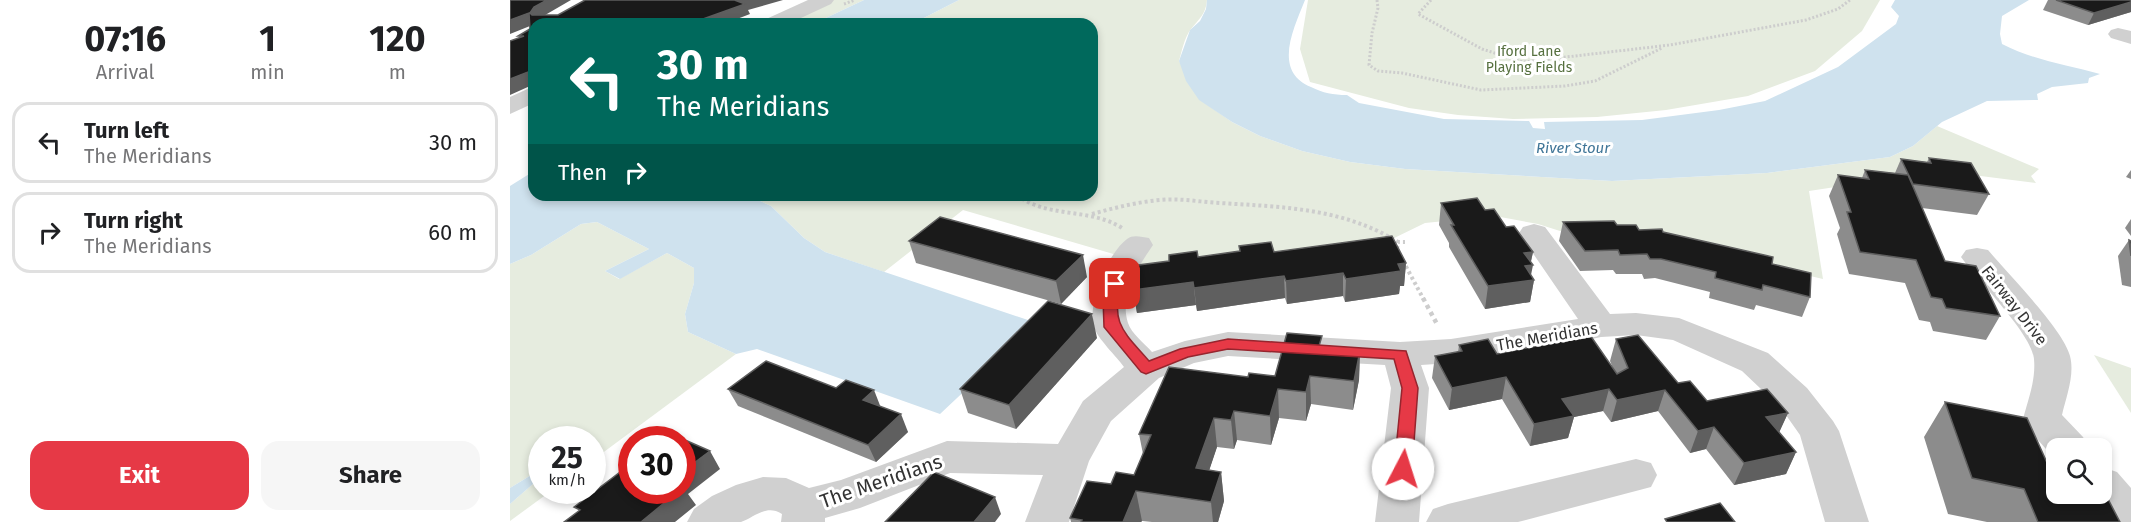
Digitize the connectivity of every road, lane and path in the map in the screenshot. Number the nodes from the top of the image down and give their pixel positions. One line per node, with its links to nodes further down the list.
1 (824, 0): 5 (street)
2 (1377, 0): 6 (path)
3 (1431, 0): 6 (path)
4 (1850, 0): 6 (path)
5 (784, 18)
6 (1665, 46)
7 (510, 90): 8 (street)
8 (528, 92)
9 (528, 96): 10 (street)
10 (510, 107)
11 (1027, 201): 12 (path)
12 (1092, 214): 14 (path); 16 (path)
13 (1534, 233): 18 (street)
14 (1398, 242): 15 (path); 19 (path)
15 (1405, 242)
16 (1138, 244): 21 (street)
17 (1977, 257): 22 (street, Fairway Drive)
18 (1601, 326): 19 (street, The Meridians); 32 (street, The Meridians)
19 (1451, 351): 20 (street, The Meridians)
20 (1400, 354): 21 (street, The Meridians); 30 (street)
21 (1146, 369): 23 (street, The Meridians)
22 (2060, 438)
23 (1069, 460): 26 (street, The Meridians); 29 (street, The Meridians)
24 (1636, 475): 31 (street)
25 (2112, 496): 27 (street)
26 (802, 514): 28 (street, The Meridians)
27 (2131, 519)
28 (709, 522)
29 (1047, 522)
30 (1397, 522)
31 (1448, 522)
32 (1847, 522)

